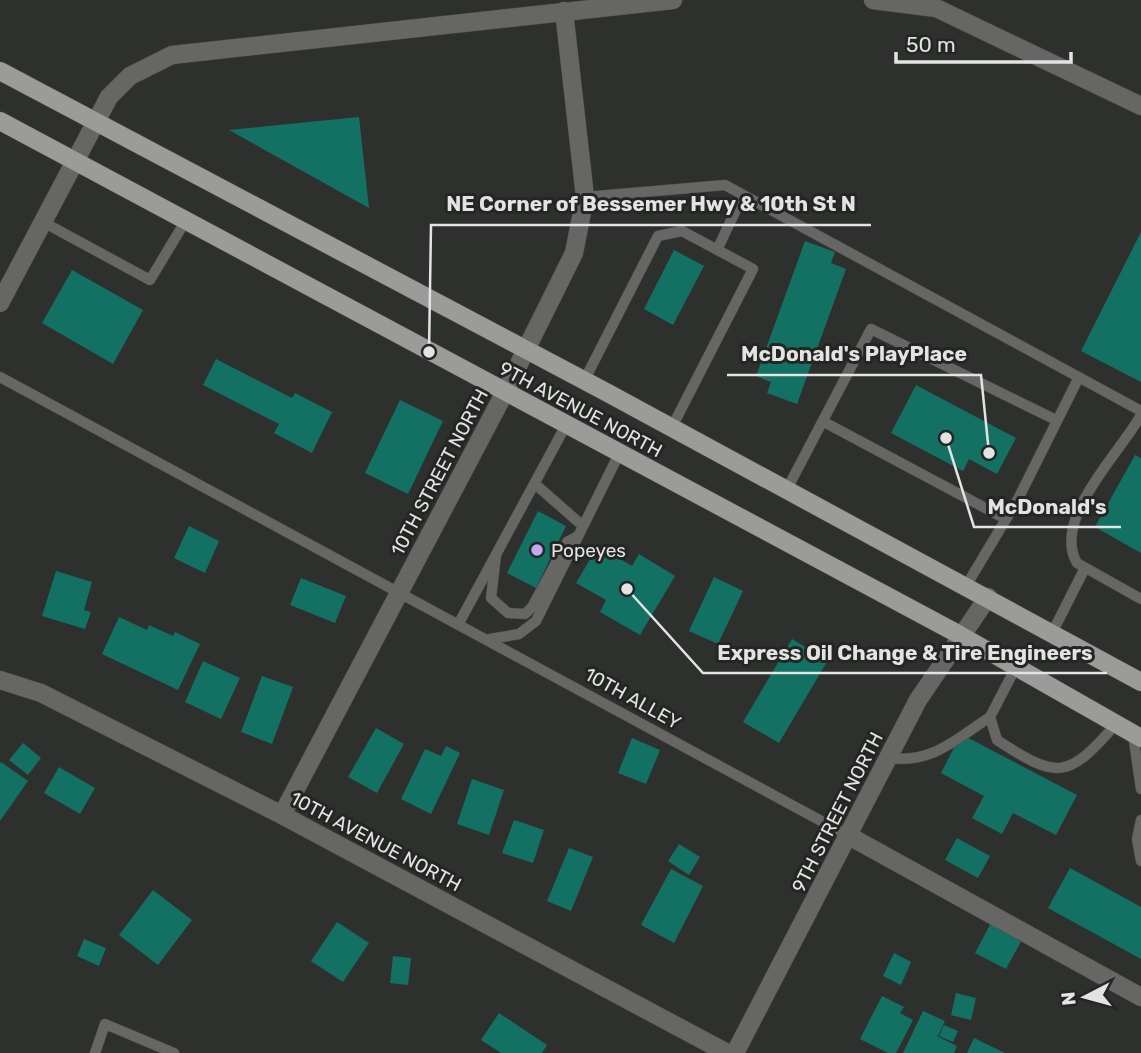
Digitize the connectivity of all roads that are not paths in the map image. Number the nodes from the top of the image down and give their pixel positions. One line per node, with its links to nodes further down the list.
1 (673, 0): 3 (street)
2 (873, 0): 5 (street)
3 (564, 11): 7 (street); 10 (street, 10TH STREET NORTH)
4 (0, 71): 7 (main road, 9TH AVENUE NORTH)
5 (1141, 106)
6 (0, 121): 8 (main road, 9TH AVENUE NORTH)
7 (97, 122): 8 (street); 15 (main road, 9TH AVENUE NORTH)
8 (75, 160): 11 (main road, 9TH AVENUE NORTH); 12 (street)
9 (743, 195): 10 (lane); 13 (lane); 17 (lane)
10 (585, 197): 15 (street, 10TH STREET NORTH)
11 (186, 220): 12 (lane); 19 (main road, 9TH AVENUE NORTH)
12 (43, 222): 14 (street)
13 (717, 250): 18 (lane); 24 (lane)
14 (0, 303)
15 (526, 349): 18 (main road, 9TH AVENUE NORTH); 19 (street, 10TH STREET NORTH)
16 (0, 377): 34 (lane, 10TH ALLEY)
17 (1079, 377): 20 (lane); 21 (lane)
18 (584, 381): 24 (main road, 9TH AVENUE NORTH)
19 (505, 393): 23 (main road, 9TH AVENUE NORTH); 34 (street, 10TH STREET NORTH)
20 (1141, 413): 32 (lane)
21 (1056, 420): 22 (lane); 28 (lane)
22 (824, 422): 27 (lane); 28 (lane)
23 (566, 425): 25 (main road, 9TH AVENUE NORTH); 26 (lane)
24 (672, 428): 27 (main road, 9TH AVENUE NORTH)
25 (620, 454): 29 (lane); 39 (main road, 9TH AVENUE NORTH)
26 (535, 484): 29 (lane); 31 (lane)
27 (787, 489): 33 (main road, 9TH AVENUE NORTH)
28 (1004, 518): 33 (lane)
29 (583, 526): 30 (lane)
30 (578, 537): 31 (lane); 40 (lane)
31 (496, 555): 37 (lane)
32 (1085, 568): 36 (lane); 38 (lane)
33 (966, 586): 35 (main road, 9TH AVENUE NORTH)
34 (400, 591): 37 (lane, 10TH ALLEY); 49 (street, 10TH STREET NORTH)
35 (989, 597): 38 (main road, 9TH AVENUE NORTH); 39 (street, 9TH STREET NORTH)
36 (1141, 599)
37 (459, 623): 40 (lane, 10TH ALLEY)
38 (1052, 633): 43 (main road, 9TH AVENUE NORTH)
39 (960, 635): 41 (main road, 9TH AVENUE NORTH); 47 (street, 9TH STREET NORTH)
40 (489, 639): 51 (lane, 10TH ALLEY)
41 (1016, 667): 44 (lane); 45 (main road, 9TH AVENUE NORTH)
42 (0, 680): 49 (street, 10TH AVENUE NORTH)
43 (1141, 682)
44 (990, 717): 45 (lane); 47 (lane)
45 (1116, 724): 46 (main road, 9TH AVENUE NORTH)
46 (1137, 736): 48 (lane)
47 (889, 758): 51 (street, 9TH STREET NORTH)
48 (1141, 789)
49 (282, 814): 56 (street, 10TH AVENUE NORTH)
50 (1141, 820): 52 (lane)
51 (849, 836): 53 (street); 57 (street, 9TH STREET NORTH)
52 (1141, 862)
53 (1141, 997)
54 (95, 1053): 55 (lane)
55 (174, 1053)
56 (727, 1053)
57 (735, 1053)

